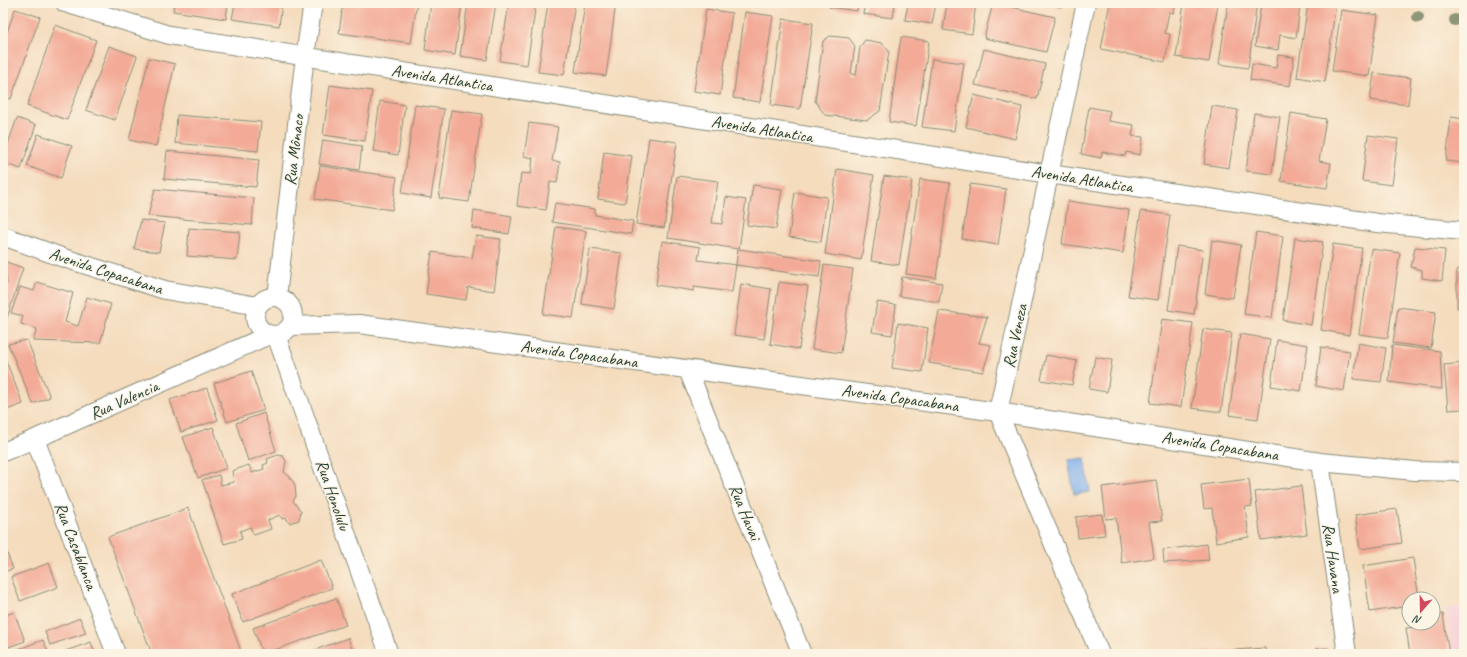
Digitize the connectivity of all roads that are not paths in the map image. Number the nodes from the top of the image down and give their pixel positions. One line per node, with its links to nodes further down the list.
1 (65, 3): 4 (street, Avenida Atlantica)
2 (313, 3): 4 (street, Rua Mônaco)
3 (1086, 3): 5 (street, Rua Veneza)
4 (305, 56): 5 (street, Avenida Atlantica); 8 (street, Rua Mônaco)
5 (1049, 174): 6 (street, Avenida Atlantica); 13 (street, Rua Veneza)
6 (1464, 231)
7 (3, 236): 10 (street, Avenida Copacabana)
8 (277, 297): 9 (street, Avenida Copacabana); 10 (street, Rua Valencia)
9 (292, 308): 10 (street); 11 (street, Avenida Copacabana)
10 (268, 324): 11 (street, Avenida Copacabana); 14 (street, Rua Valencia); 19 (street, Rua Honolulu)
11 (335, 325): 12 (street, Avenida Copacabana)
12 (688, 370): 13 (street, Avenida Copacabana); 20 (street, Rua Havai)
13 (998, 412): 16 (street, Avenida Copacabana); 21 (street)
14 (35, 439): 15 (street, Rua Valencia); 18 (street, Rua Casablanca)
15 (3, 452)
16 (1320, 462): 17 (street, Avenida Copacabana); 22 (street, Rua Havana)
17 (1464, 472)
18 (116, 654)
19 (389, 654)
20 (802, 654)
21 (1100, 654)
22 (1347, 654)

